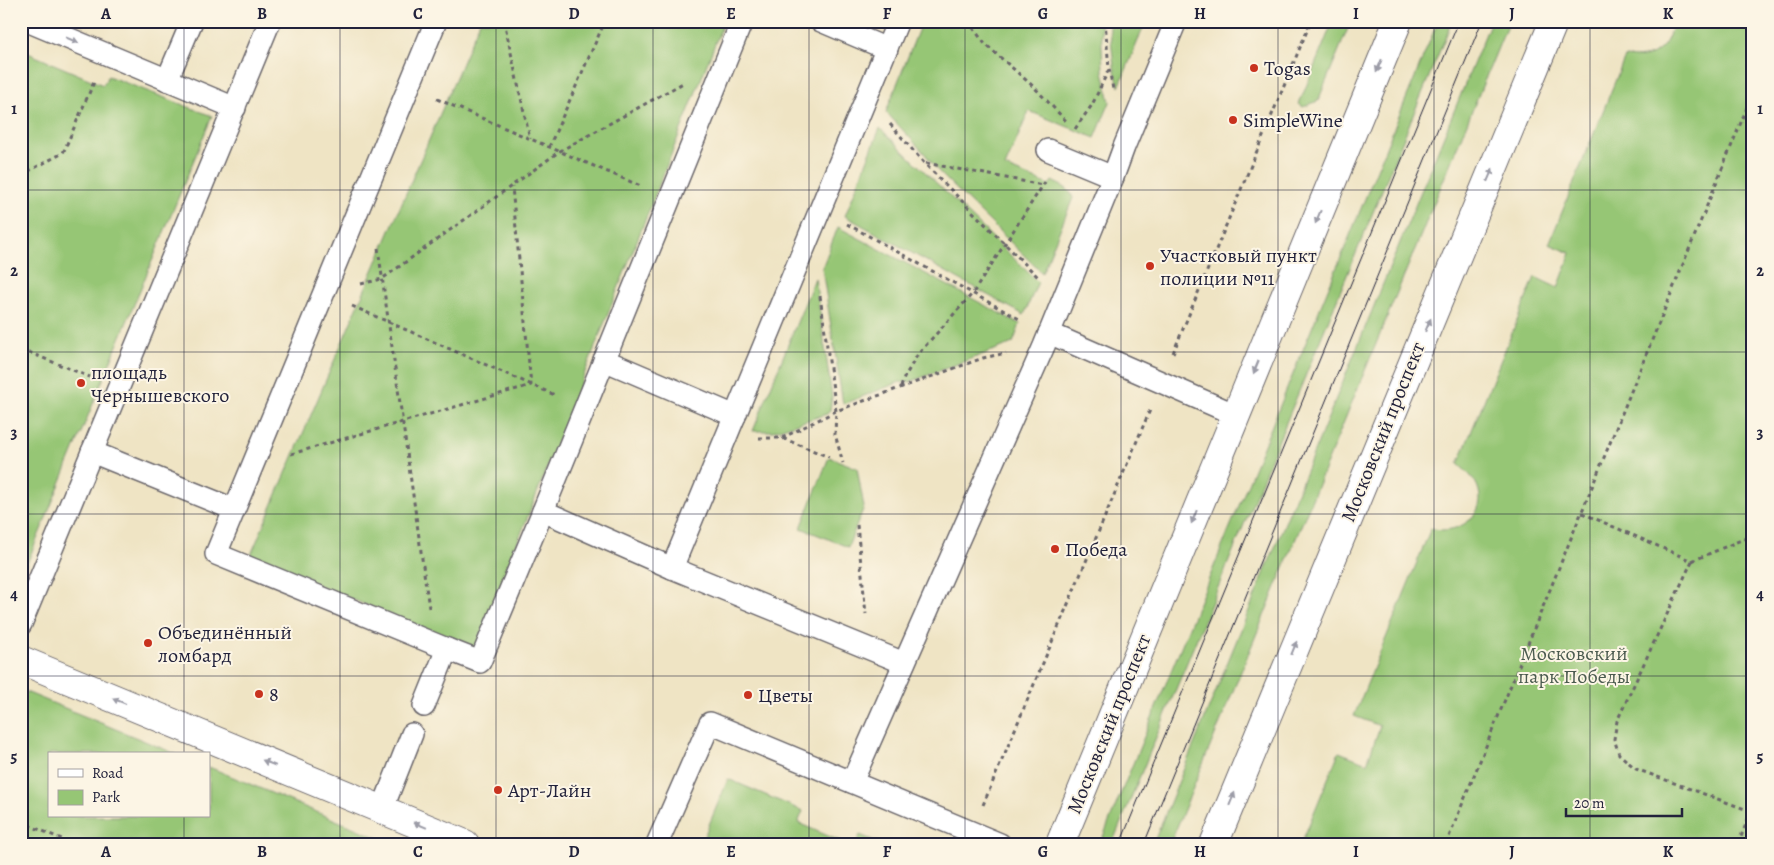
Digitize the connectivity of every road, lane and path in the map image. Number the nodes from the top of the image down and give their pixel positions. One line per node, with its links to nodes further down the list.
1 (27, 21): 17 (lane, one-way to 17)
2 (192, 21): 20 (lane)
3 (270, 21): 24 (lane)
4 (436, 21): 21 (lane)
5 (504, 21): 25 (path)
6 (605, 21): 26 (path)
7 (742, 21): 18 (lane)
8 (821, 21): 16 (lane)
9 (898, 21): 16 (lane)
10 (968, 21): 19 (path)
11 (1105, 21): 19 (path)
12 (1176, 21): 27 (lane)
13 (1311, 21): 48 (path)
14 (1398, 21): 54 (main road, Московский проспект, one-way to 54)
15 (1554, 21): 87 (main road, Московский проспект, one-way to 15)
16 (887, 49): 23 (lane)
17 (106, 54): 20 (lane); 31 (path)
18 (727, 58): 28 (path); 35 (lane)
19 (1109, 69): 27 (path)
20 (167, 80): 24 (lane)
21 (409, 86): 25 (path); 42 (lane)
22 (1753, 93): 65 (path)
23 (866, 98): 30 (path); 36 (lane)
24 (235, 108): 51 (lane)
25 (530, 139): 26 (path)
26 (549, 147): 28 (path)
27 (1124, 147): 32 (lane)
28 (560, 152): 34 (path); 35 (path)
29 (1054, 153): 32 (lane); 33 (path)
30 (924, 163): 33 (path); 38 (path)
31 (21, 175)
32 (1113, 177): 43 (lane)
33 (1043, 185): 38 (path)
34 (512, 186): 39 (path); 49 (path)
35 (670, 198): 47 (lane)
36 (820, 210): 41 (path); 55 (lane)
37 (377, 240): 39 (path)
38 (1005, 243): 41 (path); 43 (path)
39 (382, 279): 42 (path); 44 (path)
40 (819, 289): 53 (path)
41 (973, 293): 45 (path); 50 (path)
42 (323, 294): 44 (path); 62 (lane)
43 (1062, 301): 45 (lane)
44 (388, 322): 49 (path); 56 (path)
45 (1047, 339): 48 (lane); 50 (path); 74 (lane)
46 (21, 349): 51 (path)
47 (604, 360): 52 (lane); 55 (lane)
48 (1162, 382): 54 (lane); 81 (path)
49 (531, 385): 52 (path); 56 (path)
50 (901, 387): 53 (path)
51 (118, 389): 59 (lane)
52 (585, 409): 64 (lane)
53 (836, 411): 57 (path); 61 (path)
54 (1236, 415): 86 (main road, Московский проспект, one-way to 86)
55 (735, 416): 58 (lane)
56 (403, 421): 62 (path); 71 (path)
57 (782, 438): 58 (path); 60 (path)
58 (726, 439): 69 (lane)
59 (92, 452): 63 (lane); 70 (lane)
60 (829, 457)
61 (843, 463)
62 (251, 465): 63 (lane)
63 (233, 510): 71 (lane)
64 (543, 511): 69 (lane); 71 (lane)
65 (1582, 513): 68 (path); 88 (path)
66 (857, 525): 72 (path)
67 (1753, 535): 68 (path)
68 (1692, 561): 79 (path)
69 (672, 568): 72 (lane)
70 (21, 624)
71 (441, 646): 75 (lane)
72 (870, 649): 74 (lane)
73 (21, 660): 78 (main road, one-way to 73)
74 (904, 664): 77 (lane)
75 (424, 706)
76 (412, 734): 78 (lane)
77 (852, 782): 81 (lane); 84 (lane)
78 (382, 810): 83 (main road, one-way to 78)
79 (1752, 812): 89 (path)
80 (21, 822): 82 (path)
81 (972, 831): 85 (lane)
82 (74, 844)
83 (465, 844)
84 (657, 844)
85 (1000, 844)
86 (1060, 844)
87 (1214, 844)
88 (1446, 844)
89 (1738, 844)

